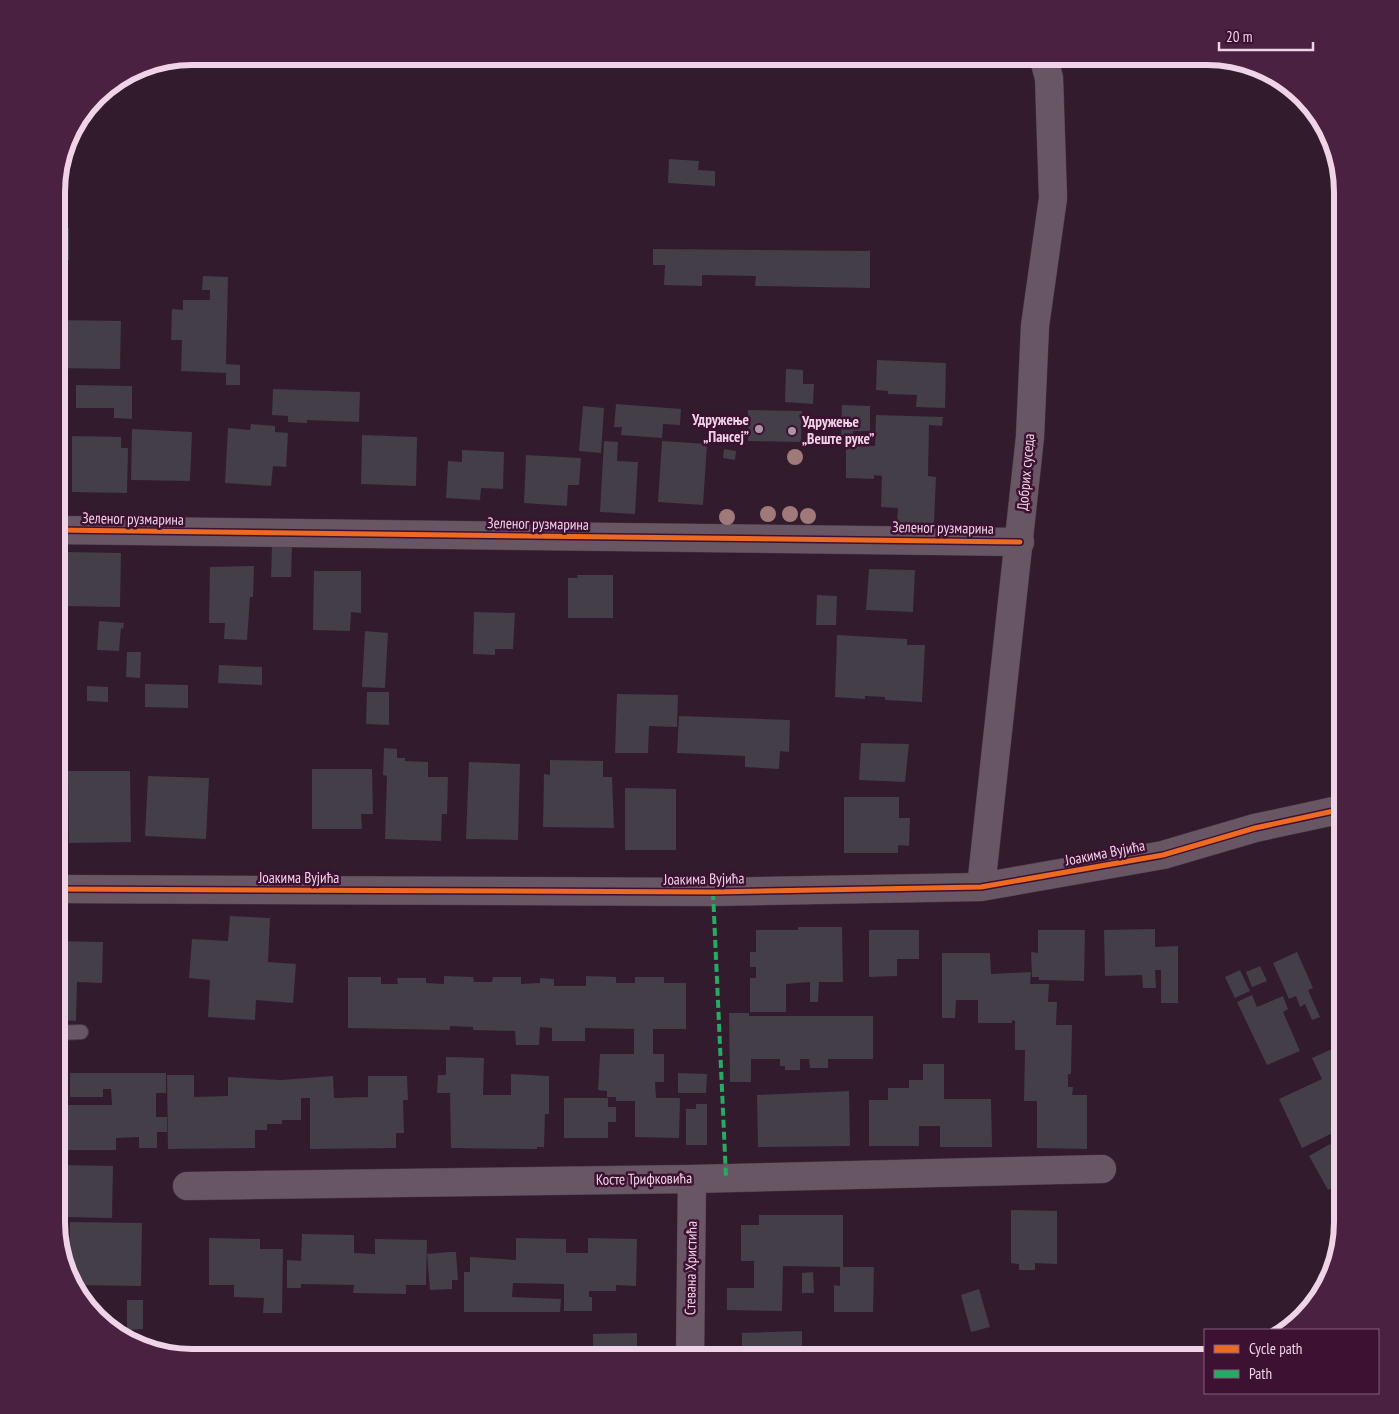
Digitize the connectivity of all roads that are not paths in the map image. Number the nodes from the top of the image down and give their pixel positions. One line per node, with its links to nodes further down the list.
1 (1045, 65): 3 (street, Добрих суседа)
2 (65, 530): 3 (street, Зеленог рузмарина)
3 (1020, 542): 5 (street, Добрих суседа)
4 (1334, 811): 5 (street, Јоакима Вујића)
5 (981, 887): 6 (street, Јоакима Вујића)
6 (65, 889)
7 (81, 1032): 8 (lane)
8 (65, 1033)
9 (1102, 1170): 10 (street, Косте Трифковића)
10 (692, 1179): 11 (street, Косте Трифковића); 12 (street, Стевана Христића)
11 (187, 1186)
12 (690, 1349)

